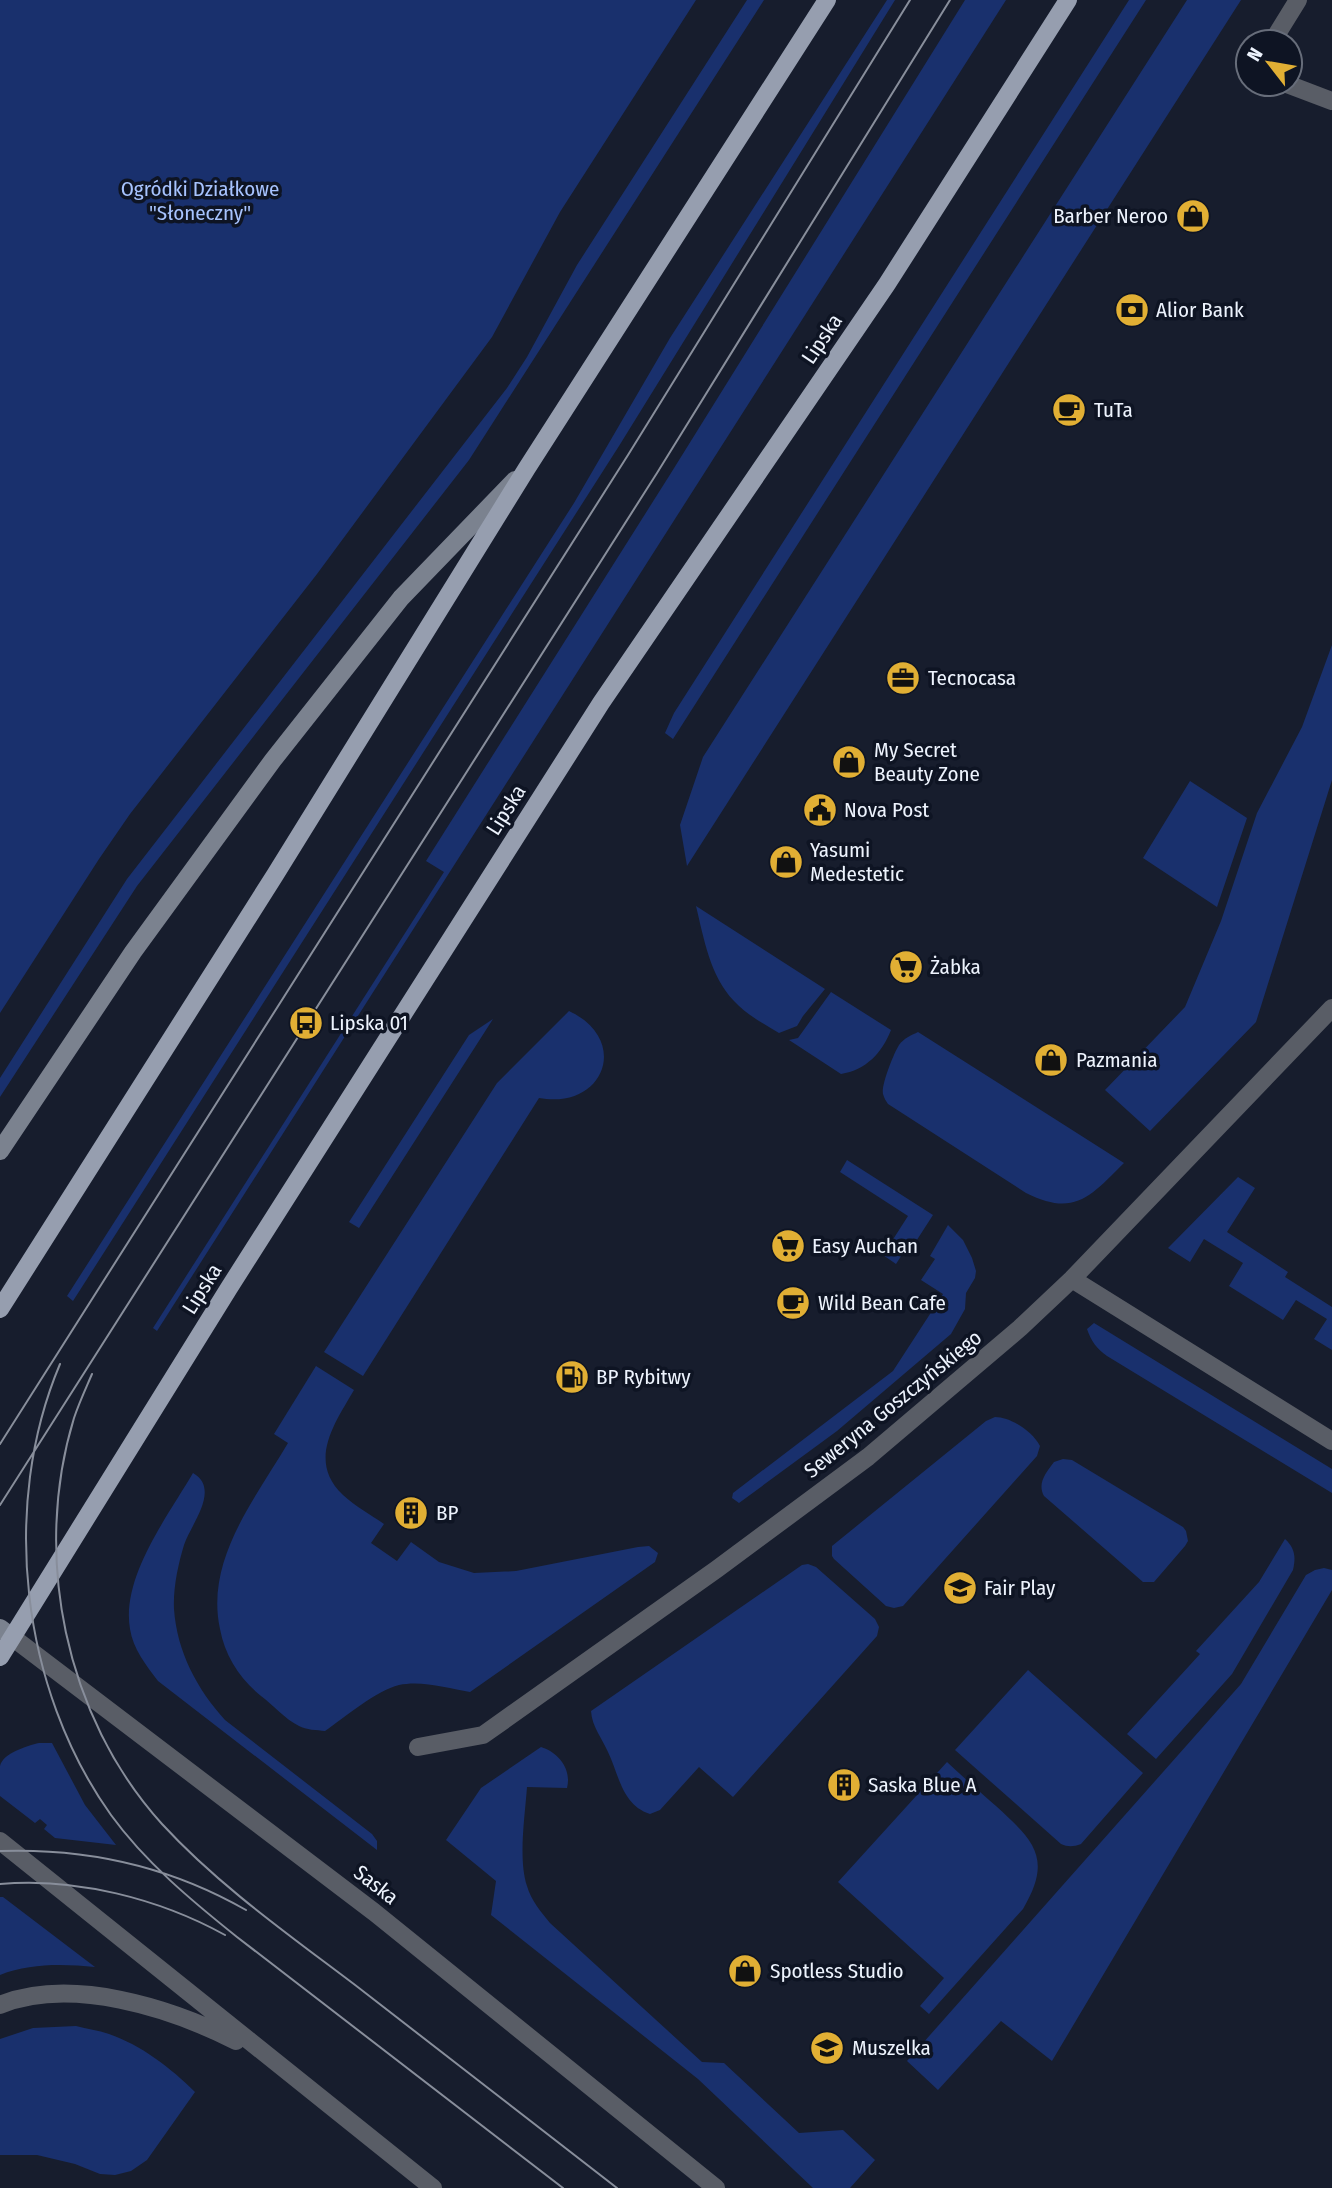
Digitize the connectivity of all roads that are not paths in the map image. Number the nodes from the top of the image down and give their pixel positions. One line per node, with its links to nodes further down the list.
1 (827, 0): 7 (main road)
2 (1068, 0): 13 (main road, Lipska)
3 (1298, 0): 4 (street)
4 (1281, 28)
5 (1304, 90): 6 (street)
6 (1332, 101)
7 (527, 468): 9 (street); 11 (main road)
8 (1332, 1008): 10 (street, Seweryna Goszczyńskiego)
9 (0, 1151)
10 (1072, 1279): 12 (street); 15 (street, Seweryna Goszczyńskiego)
11 (0, 1309)
12 (1332, 1441)
13 (6, 1633): 14 (main road, Lipska); 20 (street, Saska)
14 (0, 1657)
15 (418, 1747)
16 (0, 1841): 18 (street)
17 (0, 2005): 18 (street)
18 (267, 2057): 19 (street)
19 (433, 2188)
20 (716, 2188)

